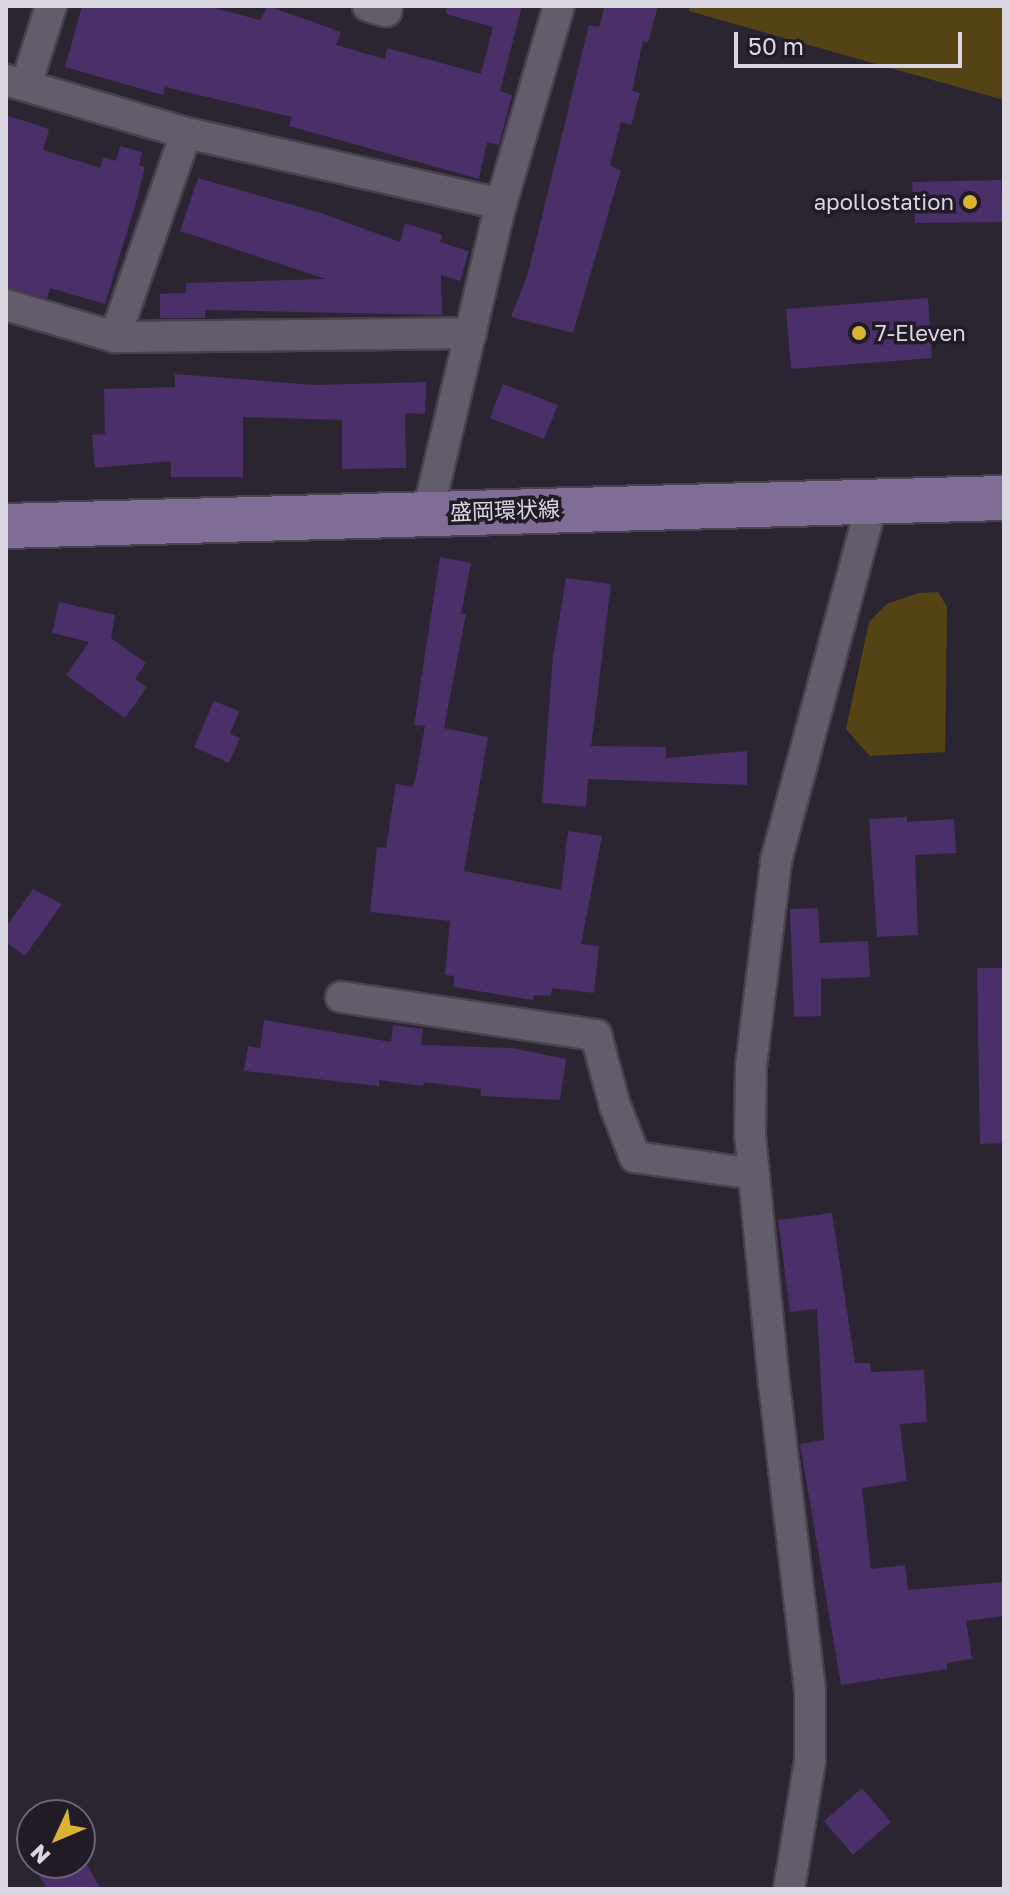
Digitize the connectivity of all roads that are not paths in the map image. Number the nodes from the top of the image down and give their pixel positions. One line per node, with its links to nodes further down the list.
1 (51, 6): 5 (street)
2 (368, 6): 3 (street)
3 (387, 6)
4 (559, 6): 7 (street)
5 (16, 82): 6 (street)
6 (186, 133): 7 (street); 10 (street)
7 (501, 204): 9 (street)
8 (6, 305): 10 (street)
9 (471, 333): 10 (street); 13 (street)
10 (115, 337)
11 (1004, 498): 12 (main road, 盛岡環状線)
12 (873, 500): 13 (main road, 盛岡環状線); 16 (street)
13 (428, 512): 14 (main road, 盛岡環状線)
14 (6, 526)
15 (341, 997): 16 (street)
16 (754, 1174): 17 (street)
17 (789, 1889)

